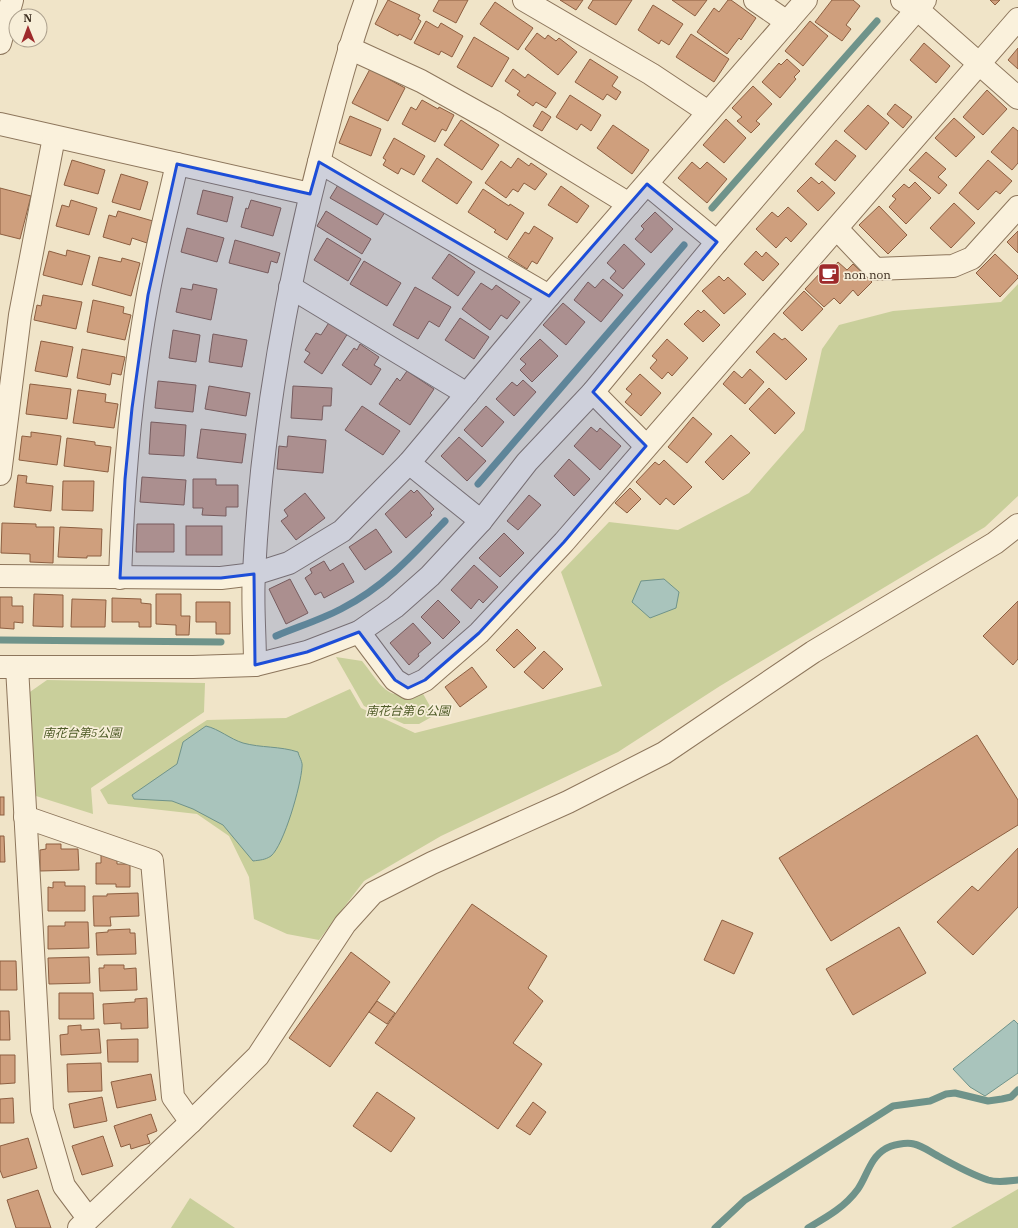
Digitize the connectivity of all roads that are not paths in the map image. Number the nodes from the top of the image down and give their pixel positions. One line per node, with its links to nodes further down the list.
1 (12, 0): 9 (street)
2 (366, 0): 10 (street)
3 (524, 0): 13 (street)
4 (756, 0): 8 (street)
5 (806, 0): 8 (street)
6 (915, 3): 11 (street); 23 (street)
7 (1018, 19): 11 (street)
8 (787, 22): 13 (street)
9 (0, 43)
10 (349, 48): 16 (street); 20 (street)
11 (979, 65): 12 (street); 22 (street)
12 (1018, 98)
13 (708, 112): 18 (street)
14 (0, 124): 15 (street)
15 (54, 137): 17 (street); 30 (street)
16 (319, 162): 19 (street); 25 (street)
17 (177, 164): 19 (street); 35 (street)
18 (647, 184): 20 (street); 23 (street)
19 (310, 194): 24 (street)
20 (628, 204): 25 (street)
21 (1018, 207): 22 (street)
22 (837, 229): 28 (street)
23 (717, 242): 26 (street)
24 (290, 287): 27 (street); 33 (street)
25 (549, 296): 27 (street)
26 (592, 392): 28 (street); 31 (street)
27 (467, 394): 29 (street)
28 (646, 446): 36 (street)
29 (409, 463): 31 (street); 33 (street)
30 (0, 474)
31 (481, 521): 36 (street)
32 (1018, 525): 40 (street)
33 (254, 574): 35 (street); 37 (street)
34 (0, 576): 35 (street)
35 (120, 578)
36 (359, 632): 37 (street)
37 (255, 665): 38 (street)
38 (8, 667): 39 (street)
39 (25, 817): 40 (street); 41 (street)
40 (191, 1122): 41 (street)
41 (84, 1223)

